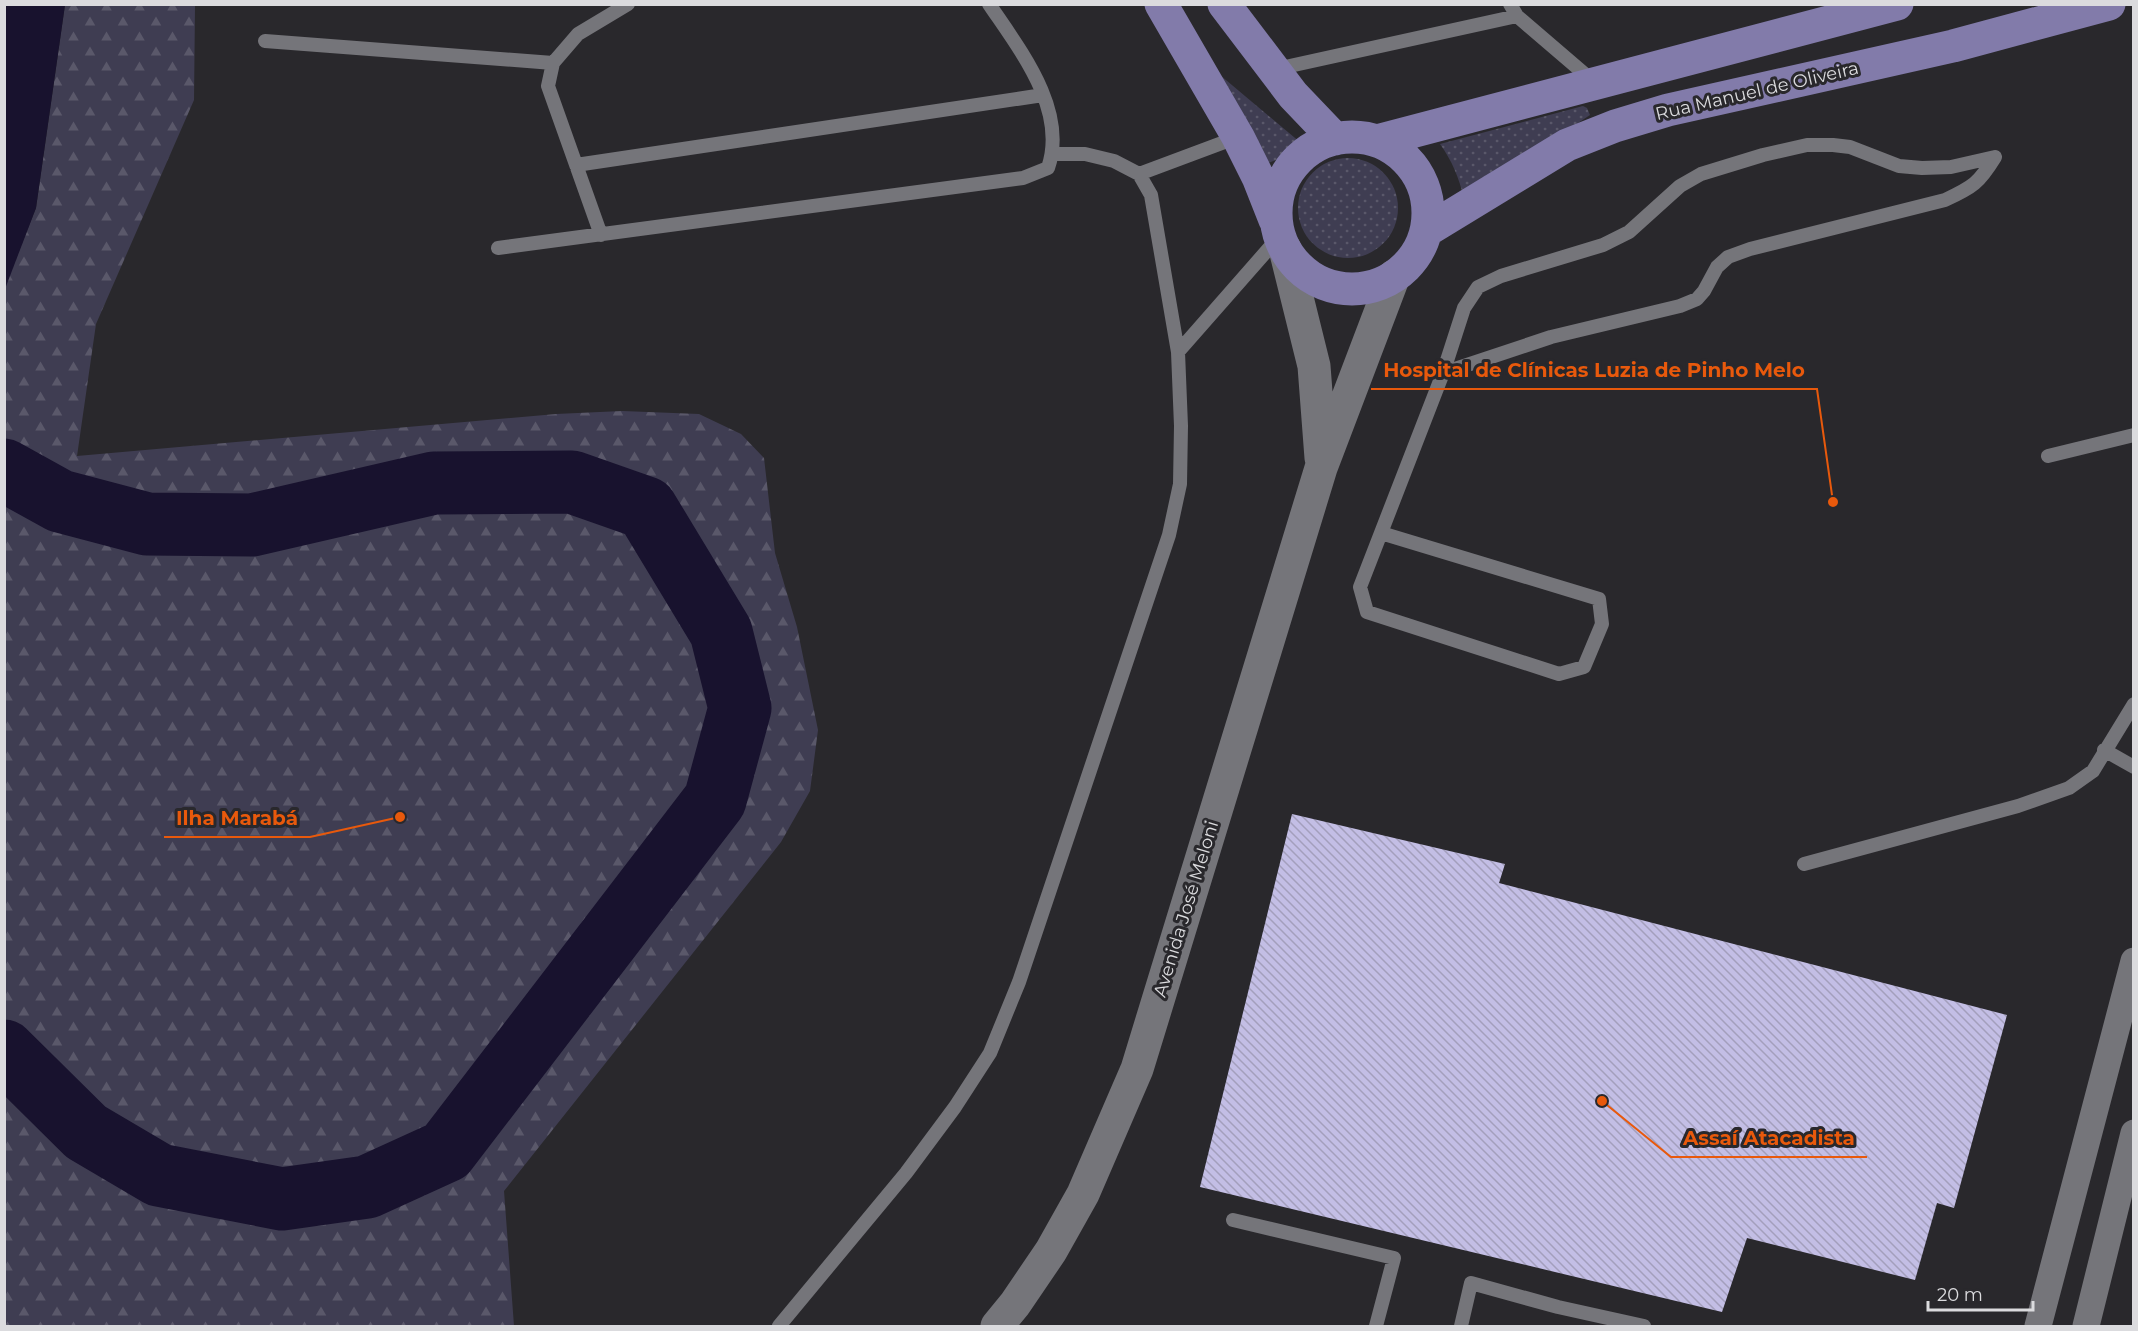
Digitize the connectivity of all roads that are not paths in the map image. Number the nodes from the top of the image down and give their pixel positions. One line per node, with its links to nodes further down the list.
1 (628, 4): 9 (lane)
2 (989, 4): 12 (lane)
3 (1161, 4): 13 (main road, Avenida José Meloni)
4 (1224, 4): 10 (main road)
5 (1897, 4): 11 (main road)
6 (2109, 4): 19 (main road, Rua Manuel de Oliveira)
7 (1513, 10): 10 (lane); 11 (lane)
8 (265, 41): 9 (lane)
9 (553, 63): 17 (lane)
10 (1274, 70): 14 (main road)
11 (1595, 83): 15 (main road)
12 (1043, 95): 16 (lane); 17 (lane)
13 (1238, 137): 18 (lane); 21 (main road, Avenida José Meloni)
14 (1335, 139): 15 (main road); 21 (main road)
15 (1377, 141): 19 (main road)
16 (1053, 154): 18 (lane); 20 (lane)
17 (576, 165): 20 (lane)
18 (1139, 174): 24 (lane)
19 (1426, 231): 23 (main road)
20 (601, 235): 22 (lane)
21 (1280, 237): 23 (main road); 24 (lane); 28 (street, Avenida José Meloni)
22 (498, 249)
23 (1394, 276): 28 (street, Avenida José Meloni)
24 (1178, 352): 37 (lane)
25 (1443, 373): 25 (lane); 29 (lane)
26 (2133, 435): 27 (lane)
27 (2048, 456)
28 (1321, 468): 38 (street, Avenida José Meloni)
29 (1381, 533): 29 (lane)
30 (2133, 704): 31 (lane)
31 (2104, 750): 32 (lane); 33 (lane)
32 (2133, 767)
33 (1804, 864)
34 (2133, 961): 42 (street)
35 (2133, 1133): 43 (street)
36 (1233, 1220): 39 (lane)
37 (780, 1326)
38 (997, 1326)
39 (1376, 1326)
40 (1461, 1326): 41 (lane)
41 (1644, 1326)
42 (2038, 1326)
43 (2086, 1326)

